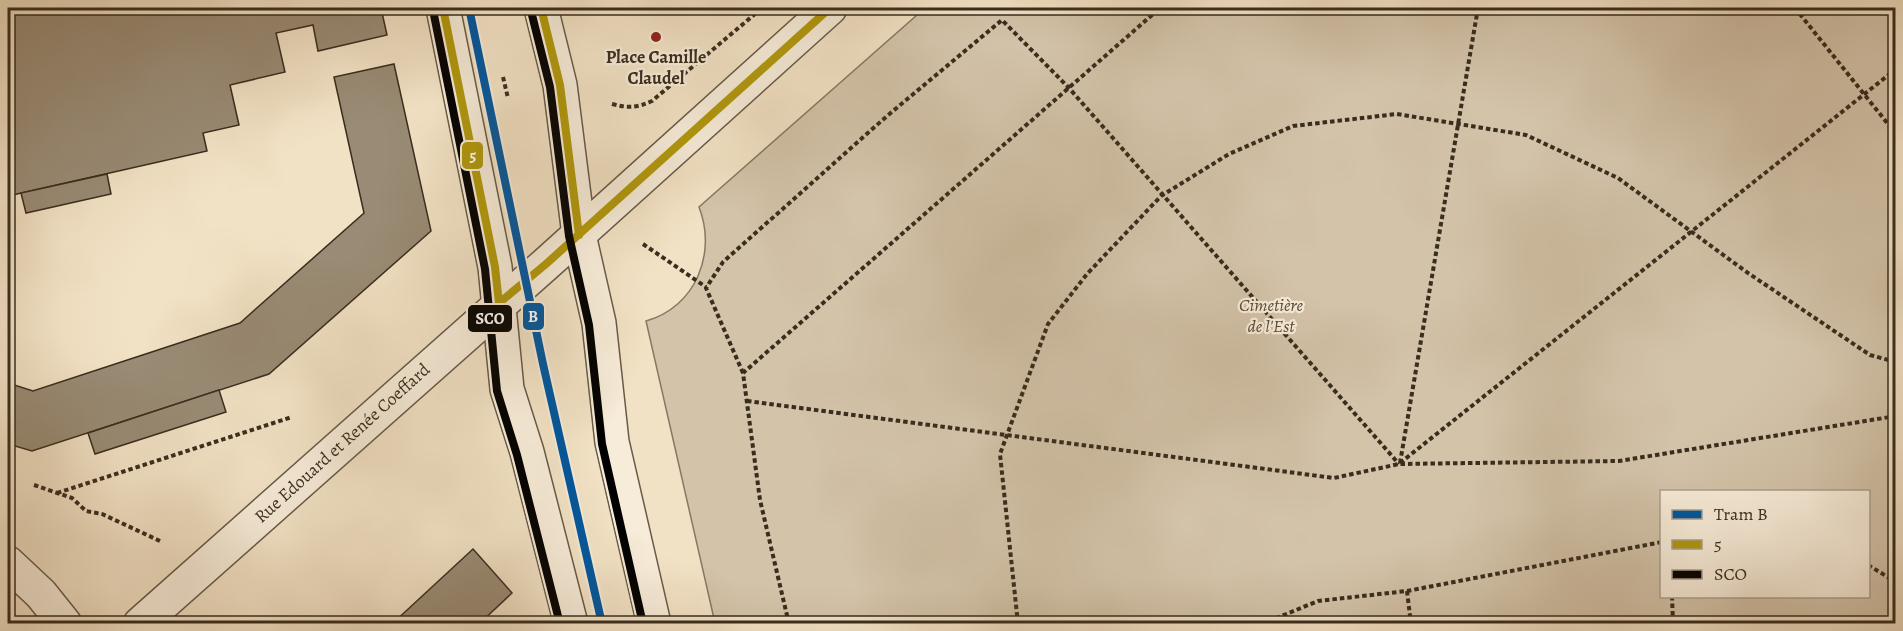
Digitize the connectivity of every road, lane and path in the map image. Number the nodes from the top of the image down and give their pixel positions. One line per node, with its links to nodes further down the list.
1 (443, 8): 21 (street)
2 (541, 8): 18 (street)
3 (762, 8): 13 (path)
4 (830, 8): 18 (street, Rue Edouard et Renée Coeffard)
5 (1160, 8): 10 (path)
6 (1478, 8): 14 (path)
7 (1795, 8): 11 (path)
8 (1896, 69): 11 (path)
9 (504, 77): 12 (path)
10 (1069, 88): 16 (path); 20 (path); 23 (path)
11 (1864, 94): 15 (path); 17 (path)
12 (508, 98)
13 (612, 104)
14 (1458, 124): 16 (path); 17 (path); 28 (path)
15 (1896, 134)
16 (1161, 195): 27 (path); 28 (path)
17 (1691, 232): 22 (path); 28 (path)
18 (579, 235): 21 (street, Rue Edouard et Renée Coeffard); 42 (street)
19 (643, 244): 20 (path)
20 (706, 288): 23 (path)
21 (499, 303): 40 (street, Rue Edouard et Renée Coeffard); 41 (street)
22 (1896, 362)
23 (743, 373): 24 (path)
24 (747, 401): 27 (path); 43 (path)
25 (1896, 416): 28 (path)
26 (292, 417): 30 (path)
27 (1006, 435): 28 (path); 38 (path)
28 (1400, 464)
29 (34, 485): 30 (path)
30 (57, 493): 31 (path)
31 (160, 541)
32 (1660, 542): 36 (path)
33 (8, 563): 39 (street)
34 (1870, 566): 35 (path)
35 (1895, 579)
36 (1407, 591): 45 (path); 46 (path)
37 (1672, 598): 47 (path)
38 (1017, 621): 44 (path)
39 (65, 624)
40 (140, 624)
41 (571, 624)
42 (654, 624)
43 (789, 624)
44 (997, 624)
45 (1262, 624)
46 (1411, 624)
47 (1673, 624)

